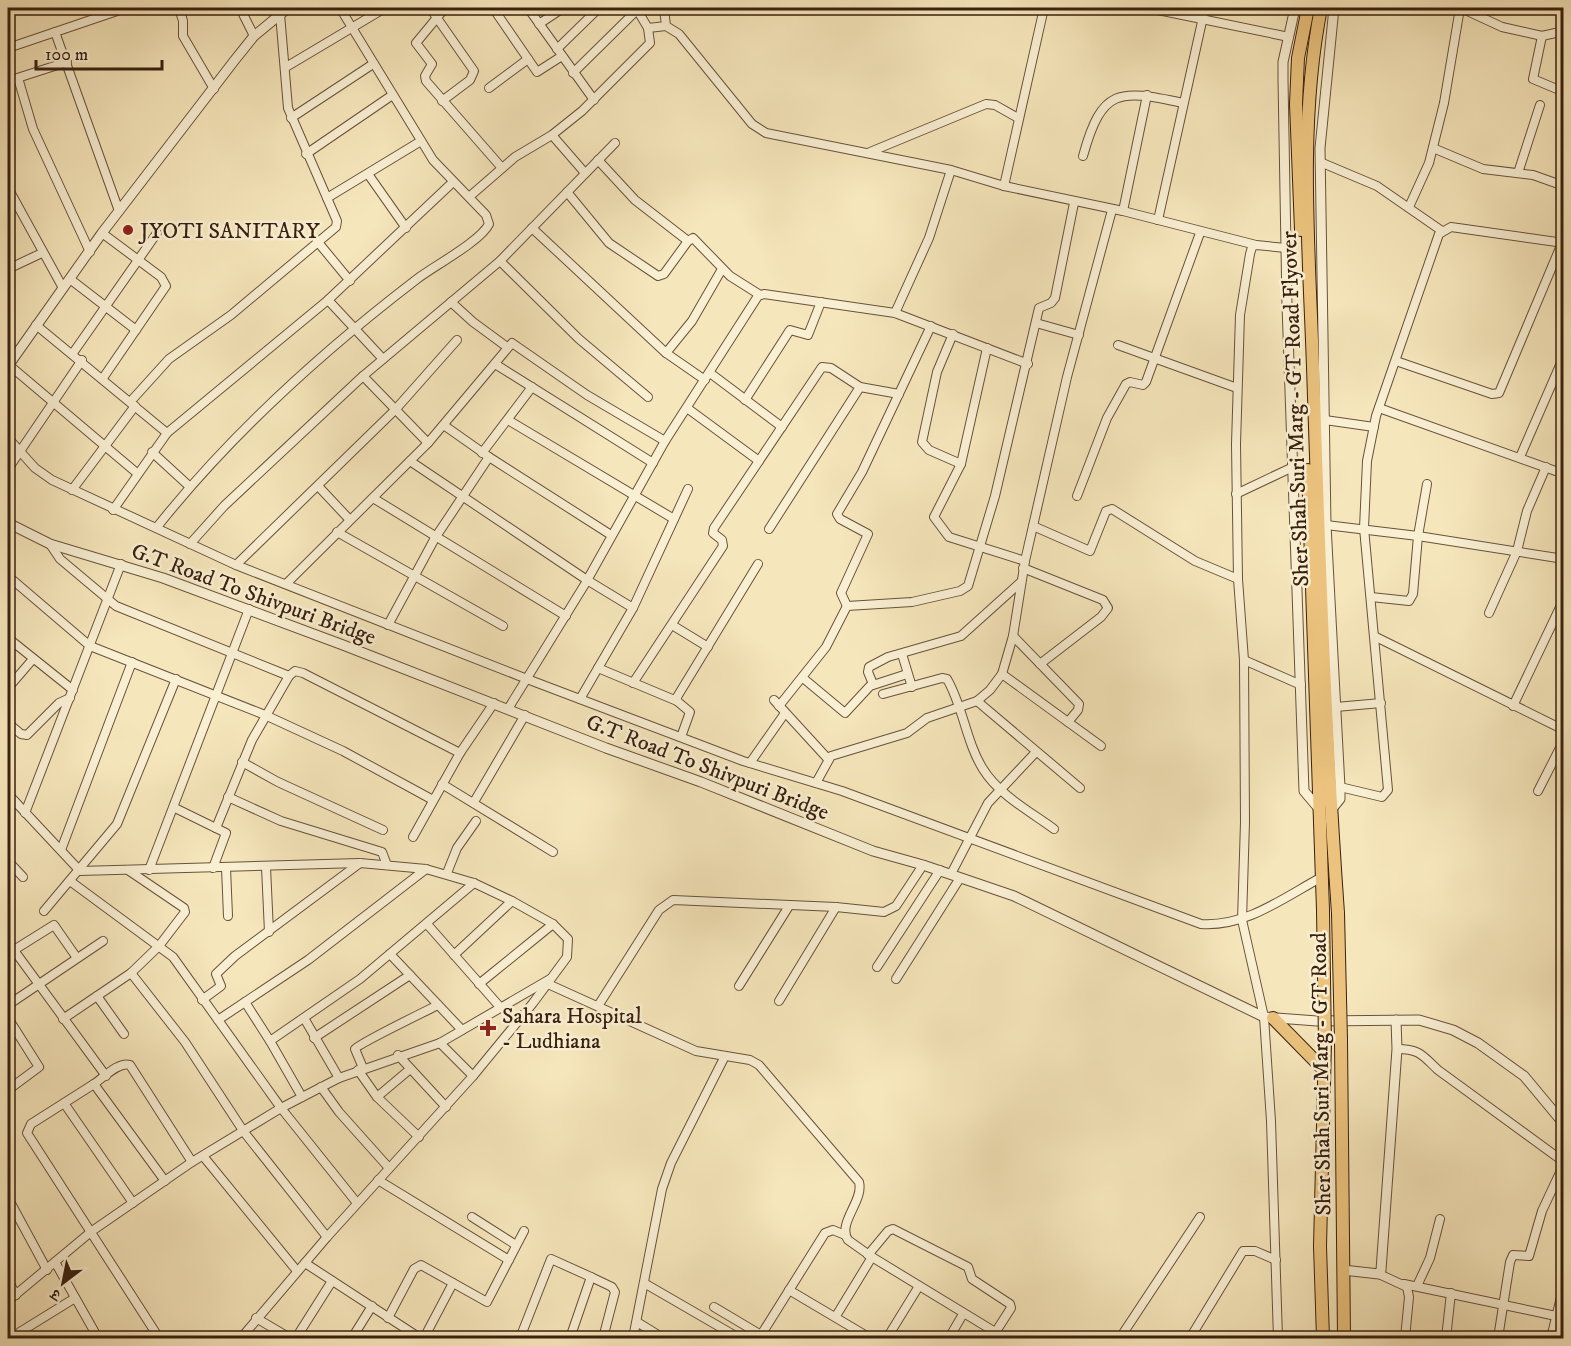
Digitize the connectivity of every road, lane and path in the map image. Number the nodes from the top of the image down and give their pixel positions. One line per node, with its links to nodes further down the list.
1 (126, 8): 30 (street)
2 (178, 8): 44 (street)
3 (240, 8): 31 (street)
4 (340, 8): 27 (street)
5 (385, 8): 27 (street)
6 (430, 8): 23 (street)
7 (445, 8): 23 (street)
8 (493, 8): 36 (street)
9 (528, 8): 25 (street)
10 (563, 8): 25 (street)
11 (599, 8): 35 (street)
12 (664, 8): 26 (street)
13 (1044, 8): 53 (street)
14 (1148, 8): 24 (street)
15 (1205, 8): 24 (street)
16 (1294, 8): 33 (street)
17 (1308, 8): 269 (main road, Sher Shah Suri Marg - GT Road Flyover)
18 (1321, 8): 269 (main road, Sher Shah Suri Marg - GT Road Flyover)
19 (1334, 8): 62 (street)
20 (1460, 8): 32 (street); 57 (street)
21 (636, 9): 28 (street); 40 (street)
22 (284, 10): 31 (street); 39 (street)
23 (437, 18): 49 (street); 49 (street)
24 (1202, 19): 33 (street); 50 (street)
25 (539, 24): 35 (street)
26 (666, 26): 28 (street); 58 (street)
27 (352, 27): 38 (street); 39 (street)
28 (648, 28): 48 (street)
29 (1563, 31): 32 (street)
30 (55, 32): 34 (street); 37 (street)
31 (254, 36): 44 (street)
32 (1542, 36): 45 (street)
33 (1289, 37): 93 (street)
34 (8, 48)
35 (559, 52): 36 (street); 40 (street)
36 (528, 59): 43 (street)
37 (67, 62): 41 (street); 80 (street)
38 (373, 64): 47 (street); 52 (street)
39 (286, 67): 52 (street)
40 (573, 73): 48 (street)
41 (18, 78): 42 (street); 94 (street)
42 (8, 81)
43 (489, 88)
44 (214, 89): 80 (street)
45 (1563, 92)
46 (1147, 95): 50 (street); 60 (street); 81 (street)
47 (391, 96): 55 (street); 59 (street)
48 (594, 100): 54 (street)
49 (442, 101): 63 (street)
50 (1183, 103): 82 (street)
51 (1540, 105): 65 (street)
52 (291, 118): 59 (street)
53 (1018, 118): 58 (street); 69 (street)
54 (552, 135): 63 (street); 66 (street)
55 (421, 141): 67 (street); 68 (street)
56 (615, 143): 61 (street)
57 (1433, 148): 65 (street); 77 (street)
58 (870, 152): 64 (street)
59 (306, 154): 74 (street)
60 (1083, 156)
61 (598, 160): 66 (street); 89 (street)
62 (1320, 162): 77 (street); 145 (street)
63 (502, 168): 73 (street)
64 (951, 170): 69 (street); 108 (street)
65 (1518, 172): 70 (street)
66 (585, 173): 72 (street)
67 (368, 174): 74 (street); 83 (street)
68 (453, 182): 73 (street); 83 (street)
69 (1004, 186): 75 (street)
70 (1563, 186)
71 (8, 188): 76 (street)
72 (567, 192): 84 (street); 89 (street)
73 (469, 196): 112 (street)
74 (327, 198): 90 (street)
75 (1074, 202): 79 (street); 109 (street)
76 (17, 206): 78 (street); 95 (street)
77 (1409, 207): 85 (street)
78 (8, 210)
79 (1112, 210): 81 (street); 115 (street)
80 (119, 211): 86 (street)
81 (1123, 211): 82 (street)
82 (1158, 220): 88 (street)
83 (406, 228): 101 (street)
84 (532, 228): 97 (street); 121 (street)
85 (1442, 231): 91 (street); 126 (street)
86 (102, 233): 94 (street); 96 (street)
87 (157, 233): 96 (street)
88 (1200, 233): 92 (street); 123 (street)
89 (688, 240): 99 (street)
90 (317, 242): 101 (street); 140 (street)
91 (1563, 243): 126 (street)
92 (1256, 245): 93 (street); 135 (street)
93 (1286, 248): 162 (street)
94 (90, 252): 100 (street)
95 (42, 253): 98 (street); 102 (street)
96 (138, 259): 107 (street); 113 (street)
97 (500, 261): 105 (street); 137 (street)
98 (8, 269)
99 (722, 269): 103 (street); 121 (street)
100 (70, 279): 102 (street); 107 (street)
101 (350, 281): 104 (street)
102 (63, 288): 110 (street)
103 (760, 295): 106 (street); 131 (street)
104 (328, 300): 112 (street); 149 (street)
105 (452, 302): 118 (street); 124 (street)
106 (821, 302): 108 (street); 138 (street)
107 (105, 307): 113 (street); 120 (street)
108 (895, 313): 111 (street)
109 (1036, 324): 115 (street); 128 (street)
110 (36, 325): 120 (street); 129 (street)
111 (931, 326): 114 (street); 136 (street)
112 (354, 329): 124 (street); 168 (street)
113 (136, 330): 132 (street)
114 (953, 334): 119 (street); 161 (street)
115 (1079, 335): 183 (street)
116 (457, 340): 143 (street)
117 (1118, 345): 123 (street)
118 (507, 347): 127 (street); 151 (street)
119 (987, 348): 128 (street); 161 (street)
120 (73, 353): 125 (street)
121 (666, 353): 131 (street)
122 (1563, 356): 157 (street)
123 (1154, 358): 135 (street); 174 (street)
124 (383, 359): 130 (street)
125 (82, 360): 132 (street); 139 (street)
126 (1396, 361): 142 (street)
127 (495, 364): 133 (street); 146 (street)
128 (1028, 364): 192 (street)
129 (8, 366): 139 (street)
130 (363, 376): 143 (street); 191 (street)
131 (707, 376): 138 (street); 141 (street)
132 (103, 378): 140 (street)
133 (532, 387): 144 (street); 160 (street)
134 (860, 387): 136 (street); 147 (street); 185 (street)
135 (1237, 388): 172 (street)
136 (899, 394): 208 (street)
137 (648, 396)
138 (745, 400): 147 (street)
139 (52, 403): 153 (street); 155 (street)
140 (133, 404): 149 (street); 153 (street)
141 (687, 408): 151 (street); 159 (street)
142 (1379, 408): 148 (street); 157 (street)
143 (395, 410): 152 (street); 169 (street)
144 (508, 420): 156 (street); 175 (street)
145 (1325, 420): 148 (street); 181 (street)
146 (445, 426): 152 (street); 156 (street)
147 (782, 427): 159 (street)
148 (1374, 427): 184 (street)
149 (167, 433): 154 (street)
150 (8, 438): 155 (street)
151 (665, 441): 160 (street)
152 (429, 443): 158 (street)
153 (104, 446): 165 (street); 171 (street)
154 (152, 452): 165 (street); 168 (street)
155 (20, 453): 164 (street); 171 (street)
156 (486, 455): 173 (street); 187 (street)
157 (1520, 456): 163 (street)
158 (410, 461): 173 (street); 176 (street)
159 (759, 461): 214 (street)
160 (653, 463): 175 (street)
161 (962, 464): 192 (street)
162 (1293, 467): 172 (street); 236 (street)
163 (1546, 467): 166 (street); 193 (street)
164 (8, 469)
165 (138, 474): 177 (street)
166 (1563, 474)
167 (1428, 484): 188 (street)
168 (189, 486): 182 (street)
169 (318, 486): 178 (street); 198 (street)
170 (688, 489): 179 (street)
171 (72, 490): 177 (street)
172 (1236, 494): 201 (street)
173 (462, 496): 189 (street); 202 (street)
174 (1077, 496)
175 (633, 497): 179 (street); 187 (street)
176 (373, 498): 178 (street); 189 (street)
177 (113, 510): 182 (street)
178 (350, 519): 186 (street)
179 (674, 519): 209 (street)
180 (8, 523): 190 (street, G.T Road To Shivpuri Bridge)
181 (1326, 525): 184 (street); 249 (street)
182 (156, 526): 191 (street)
183 (1034, 526): 197 (street); 201 (street)
184 (1364, 528): 188 (street); 205 (street)
185 (769, 529)
186 (337, 532): 200 (street); 204 (street)
187 (611, 535): 202 (street)
188 (1418, 536): 193 (street); 205 (street)
189 (435, 538): 200 (street); 212 (street)
190 (50, 544): 195 (street, G.T Road To Shivpuri Bridge); 207 (street)
191 (190, 544): 198 (street)
192 (980, 548): 197 (street); 208 (street)
193 (1517, 551): 194 (street); 211 (street)
194 (1563, 559)
195 (121, 564): 207 (street); 210 (street, G.T Road To Shivpuri Bridge)
196 (758, 564): 220 (street)
197 (1024, 564): 203 (street); 226 (street)
198 (236, 565): 204 (street)
199 (8, 576): 219 (street)
200 (413, 576): 213 (street); 215 (street)
201 (1238, 579): 224 (street)
202 (588, 580): 209 (street); 212 (street)
203 (1021, 582): 216 (street); 222 (street)
204 (286, 584): 213 (street)
205 (1371, 597): 217 (street)
206 (1563, 600): 248 (street)
207 (109, 601): 219 (street); 221 (street)
208 (847, 606): 231 (street)
209 (633, 608): 227 (street)
210 (249, 609): 221 (street); 246 (street, G.T Road To Shivpuri Bridge)
211 (1489, 613)
212 (566, 616): 233 (street)
213 (388, 625): 233 (street)
214 (672, 625): 220 (street); 234 (street)
215 (502, 626)
216 (1013, 636): 226 (street); 229 (street)
217 (1376, 637): 245 (street); 248 (street)
218 (8, 638): 223 (street)
219 (90, 646): 225 (street); 239 (street)
220 (708, 647): 243 (street)
221 (235, 652): 230 (street); 241 (street)
222 (902, 654): 228 (street); 235 (street)
223 (33, 659): 238 (street); 239 (street)
224 (1244, 660): 236 (street); 309 (street)
225 (132, 662): 232 (street); 284 (street)
226 (1040, 664): 255 (street)
227 (598, 668): 234 (street); 242 (street)
228 (907, 674): 235 (street); 237 (street)
229 (1002, 674): 244 (street); 255 (street)
230 (289, 676): 252 (street); 261 (street)
231 (803, 678): 235 (street); 251 (street)
232 (176, 679): 241 (street); 297 (street)
233 (526, 679): 242 (street); 247 (street)
234 (633, 683): 243 (street)
235 (873, 684)
236 (1301, 685): 276 (street)
237 (912, 687): 240 (street); 250 (street)
238 (8, 688)
239 (72, 694): 254 (street); 277 (street)
240 (883, 694)
241 (218, 695): 252 (street); 275 (street)
242 (580, 699): 257 (street)
243 (677, 701): 257 (street)
244 (977, 701): 250 (street); 260 (street)
245 (1381, 703): 249 (street); 269 (street)
246 (494, 704): 247 (street, G.T Road To Shivpuri Bridge); 261 (street)
247 (510, 706): 253 (street, G.T Road To Shivpuri Bridge)
248 (1513, 706): 256 (street)
249 (1336, 707): 269 (street)
250 (958, 708): 262 (street); 268 (street)
251 (785, 712): 262 (street); 264 (street)
252 (265, 715): 263 (street); 273 (street)
253 (525, 715): 274 (street); 289 (street, G.T Road To Shivpuri Bridge)
254 (8, 723)
255 (1068, 723): 259 (street)
256 (1563, 730)
257 (681, 737): 264 (street)
258 (1563, 740): 270 (street)
259 (1101, 746)
260 (1036, 752): 267 (street); 268 (street)
261 (460, 753): 266 (street)
262 (828, 759): 265 (street)
263 (242, 762): 272 (street); 281 (street)
264 (750, 763): 265 (street)
265 (816, 783): 283 (street)
266 (442, 784): 273 (street); 274 (street)
267 (1080, 789)
268 (1001, 790): 280 (street); 283 (street)
269 (1330, 791): 276 (main road, Sher Shah Suri Marg - GT Road Flyover)
270 (1538, 791)
271 (8, 794): 277 (street)
272 (228, 797): 279 (street); 288 (street)
273 (434, 800): 282 (street)
274 (474, 802): 285 (street)
275 (175, 808): 279 (street); 295 (street)
276 (1325, 810): 301 (main road, Sher Shah Suri Marg - GT Road); 390 (main road, Sher Shah Suri Marg - GT Road, bridge)
277 (25, 813): 284 (street)
278 (476, 821): 298 (street)
279 (216, 828): 291 (street)
280 (1054, 829)
281 (383, 830)
282 (413, 837)
283 (968, 842): 299 (street); 309 (street)
284 (61, 850): 297 (street)
285 (553, 852)
286 (8, 861): 300 (street)
287 (360, 863): 288 (street); 290 (street); 312 (street)
288 (387, 865): 294 (street)
289 (923, 865): 296 (street, G.T Road To Shivpuri Bridge); 306 (street)
290 (266, 867): 292 (street); 312 (street)
291 (213, 868): 292 (street); 295 (street)
292 (226, 868): 308 (street)
293 (126, 869): 295 (street); 297 (street); 315 (street)
294 (426, 869): 298 (street); 330 (street)
295 (149, 870)
296 (940, 870): 299 (street, G.T Road To Shivpuri Bridge); 320 (street)
297 (80, 871): 302 (street)
298 (447, 873): 303 (street)
299 (955, 874): 323 (street); 336 (street, G.T Road To Shivpuri Bridge)
300 (23, 877)
301 (1322, 877): 309 (street); 352 (main road, Sher Shah Suri Marg - GT Road, bridge)
302 (70, 881): 307 (street); 315 (street)
303 (474, 883): 304 (street); 310 (street)
304 (512, 901): 311 (street); 318 (street)
305 (789, 906): 306 (street); 327 (street); 334 (street)
306 (836, 907): 331 (street)
307 (44, 911)
308 (228, 916)
309 (1242, 921): 336 (street)
310 (427, 924): 317 (street); 318 (street)
311 (553, 924): 324 (street); 326 (street)
312 (270, 932): 329 (street)
313 (103, 940): 319 (street)
314 (8, 942): 316 (street)
315 (159, 946): 321 (street); 329 (street)
316 (14, 950): 319 (street); 325 (street)
317 (390, 954): 322 (street); 338 (street)
318 (453, 955): 326 (street)
319 (77, 958): 325 (street)
320 (877, 967)
321 (131, 973): 328 (street); 365 (street)
322 (410, 975): 333 (street); 344 (street)
323 (896, 979)
324 (550, 981): 334 (street); 335 (street); 354 (street)
325 (38, 984): 332 (street); 339 (street)
326 (479, 984): 335 (street)
327 (739, 986)
328 (97, 996): 339 (street); 343 (street)
329 (202, 1000): 340 (street)
330 (245, 1002): 340 (street); 345 (street)
331 (779, 1002)
332 (8, 1005)
333 (438, 1005): 342 (street); 350 (street)
334 (598, 1006): 349 (street)
335 (500, 1008): 342 (street)
336 (1268, 1017): 341 (street, G.T Road To Shivpuri Bridge); 352 (main road); 386 (street)
337 (8, 1018): 358 (street)
338 (304, 1018): 344 (street); 345 (street)
339 (63, 1019): 353 (street)
340 (218, 1020): 363 (street)
341 (1396, 1020): 347 (street); 364 (street, G.T Road To Shivpuri Bridge)
342 (462, 1030): 346 (street)
343 (124, 1034)
344 (314, 1038): 355 (street)
345 (270, 1041): 359 (street)
346 (440, 1043): 348 (street); 354 (street)
347 (1397, 1049): 369 (street); 392 (street)
348 (398, 1055): 350 (street); 351 (street)
349 (725, 1056): 381 (street); 397 (street)
350 (360, 1069): 355 (street); 360 (street)
351 (409, 1070): 360 (street); 362 (street)
352 (1324, 1070): 440 (main road, Sher Shah Suri Marg - GT Road)
353 (106, 1076): 356 (street); 368 (street)
354 (473, 1076): 362 (street)
355 (339, 1078): 357 (street)
356 (94, 1084): 361 (street); 372 (street)
357 (321, 1087): 359 (street); 370 (street)
358 (8, 1090)
359 (302, 1097): 363 (street)
360 (377, 1097): 366 (street)
361 (64, 1103): 374 (street); 379 (street)
362 (446, 1107): 366 (street)
363 (281, 1108): 365 (street); 375 (street)
364 (1563, 1124)
365 (244, 1132): 367 (street); 382 (street)
366 (419, 1137): 370 (street)
367 (204, 1156): 368 (street); 391 (street)
368 (192, 1162): 372 (street)
369 (1563, 1163): 407 (street)
370 (389, 1168): 371 (street)
371 (378, 1180): 375 (street); 385 (street)
372 (165, 1181): 374 (street)
373 (8, 1198): 389 (street)
374 (133, 1203): 379 (street)
375 (357, 1203): 382 (street)
376 (472, 1217): 383 (street)
377 (1200, 1217): 437 (street)
378 (1440, 1219): 399 (street)
379 (92, 1231): 387 (street); 421 (street)
380 (524, 1231): 383 (street)
381 (845, 1235): 384 (street); 401 (street)
382 (327, 1237): 388 (street)
383 (516, 1245): 385 (street)
384 (870, 1256): 400 (street); 411 (street); 417 (street)
385 (509, 1260): 396 (street)
386 (1276, 1260): 438 (street); 439 (street)
387 (55, 1262): 389 (street); 405 (street)
388 (304, 1263): 391 (street); 395 (street)
389 (47, 1270): 404 (street)
390 (1343, 1270): 392 (street); 441 (main road, Sher Shah Suri Marg - GT Road)
391 (297, 1271): 414 (street)
392 (1379, 1274): 398 (street)
393 (591, 1277): 427 (street); 428 (street); 429 (street)
394 (8, 1280): 404 (street)
395 (332, 1281): 408 (street); 424 (street)
396 (453, 1283): 413 (street); 426 (street)
397 (644, 1283): 415 (street); 432 (street)
398 (1404, 1284): 399 (street); 442 (street)
399 (1416, 1286): 403 (street)
400 (919, 1287): 410 (street); 434 (street)
401 (789, 1290): 411 (street); 419 (street)
402 (1563, 1290): 412 (street)
403 (1451, 1293): 407 (street); 443 (street)
404 (16, 1295): 406 (street)
405 (75, 1298): 416 (street); 420 (street)
406 (8, 1301)
407 (1503, 1305): 412 (street); 444 (street)
408 (372, 1306): 413 (street); 425 (street)
409 (714, 1306): 419 (street)
410 (963, 1314): 417 (street); 435 (street)
411 (836, 1316): 433 (street)
412 (1556, 1316): 418 (street)
413 (388, 1317): 426 (street)
414 (256, 1318): 422 (street); 423 (street)
415 (637, 1322): 430 (street); 431 (street)
416 (20, 1332)
417 (995, 1333): 436 (street)
418 (1551, 1336)
419 (764, 1337)
420 (98, 1338)
421 (159, 1338)
422 (241, 1338)
423 (290, 1338)
424 (296, 1338)
425 (352, 1338)
426 (420, 1338)
427 (520, 1338)
428 (570, 1338)
429 (603, 1338)
430 (633, 1338)
431 (663, 1338)
432 (739, 1338)
433 (870, 1338)
434 (887, 1338)
435 (949, 1338)
436 (1005, 1338)
437 (1120, 1338)
438 (1190, 1338)
439 (1278, 1338)
440 (1323, 1338)
441 (1344, 1338)
442 (1405, 1338)
443 (1446, 1338)
444 (1498, 1338)

